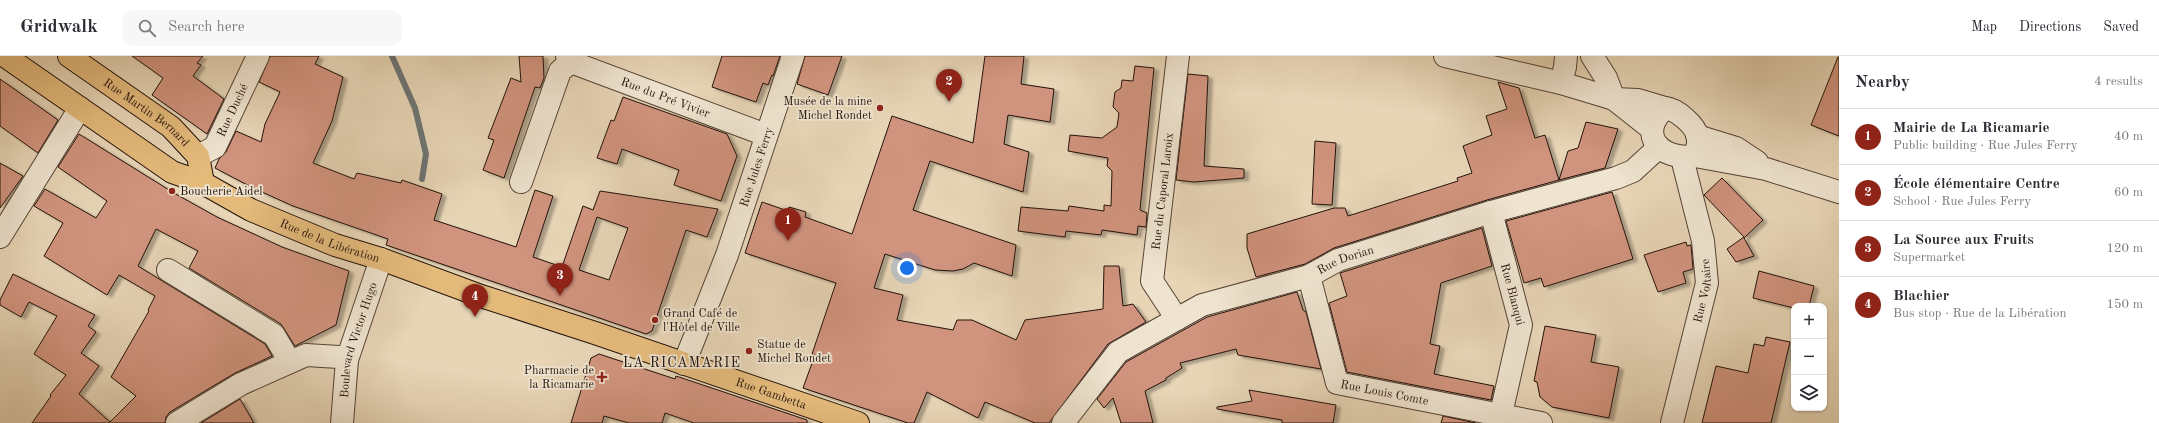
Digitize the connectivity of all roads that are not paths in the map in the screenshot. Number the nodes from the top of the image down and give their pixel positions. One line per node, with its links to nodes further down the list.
1 (5, 56): 12 (main road, Rue de la Libération)
2 (69, 56): 17 (main road, Rue Martin Bernard)
3 (258, 56): 17 (street, Rue Duché)
4 (794, 56): 14 (street, Rue Jules Ferry)
5 (1178, 56): 26 (street, Rue du Caporal Laroix)
6 (1445, 56): 10 (street)
7 (1566, 56): 10 (street)
8 (1592, 56): 11 (street)
9 (569, 59): 14 (street, Rue du Pré Vivier); 19 (street)
10 (1561, 83): 11 (street)
11 (1614, 99): 13 (street); 15 (street)
12 (80, 108): 18 (main road, Rue de la Libération); 22 (street)
13 (1665, 108): 15 (street); 16 (street)
14 (766, 135): 29 (street, Rue Jules Ferry)
15 (1655, 138): 16 (street); 21 (street, Rue Dorian)
16 (1691, 150): 20 (street); 36 (street, Rue Voltaire)
17 (198, 156): 18 (main road, Rue Martin Bernard)
18 (202, 182): 23 (main road, Rue de la Libération)
19 (520, 182)
20 (1839, 192)
21 (1491, 212): 25 (street, Rue Dorian); 30 (street, Rue Blanqui)
22 (0, 237)
23 (381, 259): 27 (street, Boulevard Victor Hugo); 29 (main road, Rue de la Libération)
24 (168, 270): 28 (street)
25 (1309, 276): 26 (street, Rue Dorian); 30 (street, Rue Louis Comte)
26 (1177, 319): 34 (street, Rue Dorian)
27 (347, 360): 28 (street); 32 (street, Boulevard Victor Hugo)
28 (290, 362): 31 (street)
29 (684, 364): 33 (main road, Rue Gambetta)
30 (1501, 419): 35 (street, Rue Louis Comte)
31 (177, 423)
32 (342, 423)
33 (858, 423)
34 (1063, 423)
35 (1541, 423)
36 (1672, 423)

